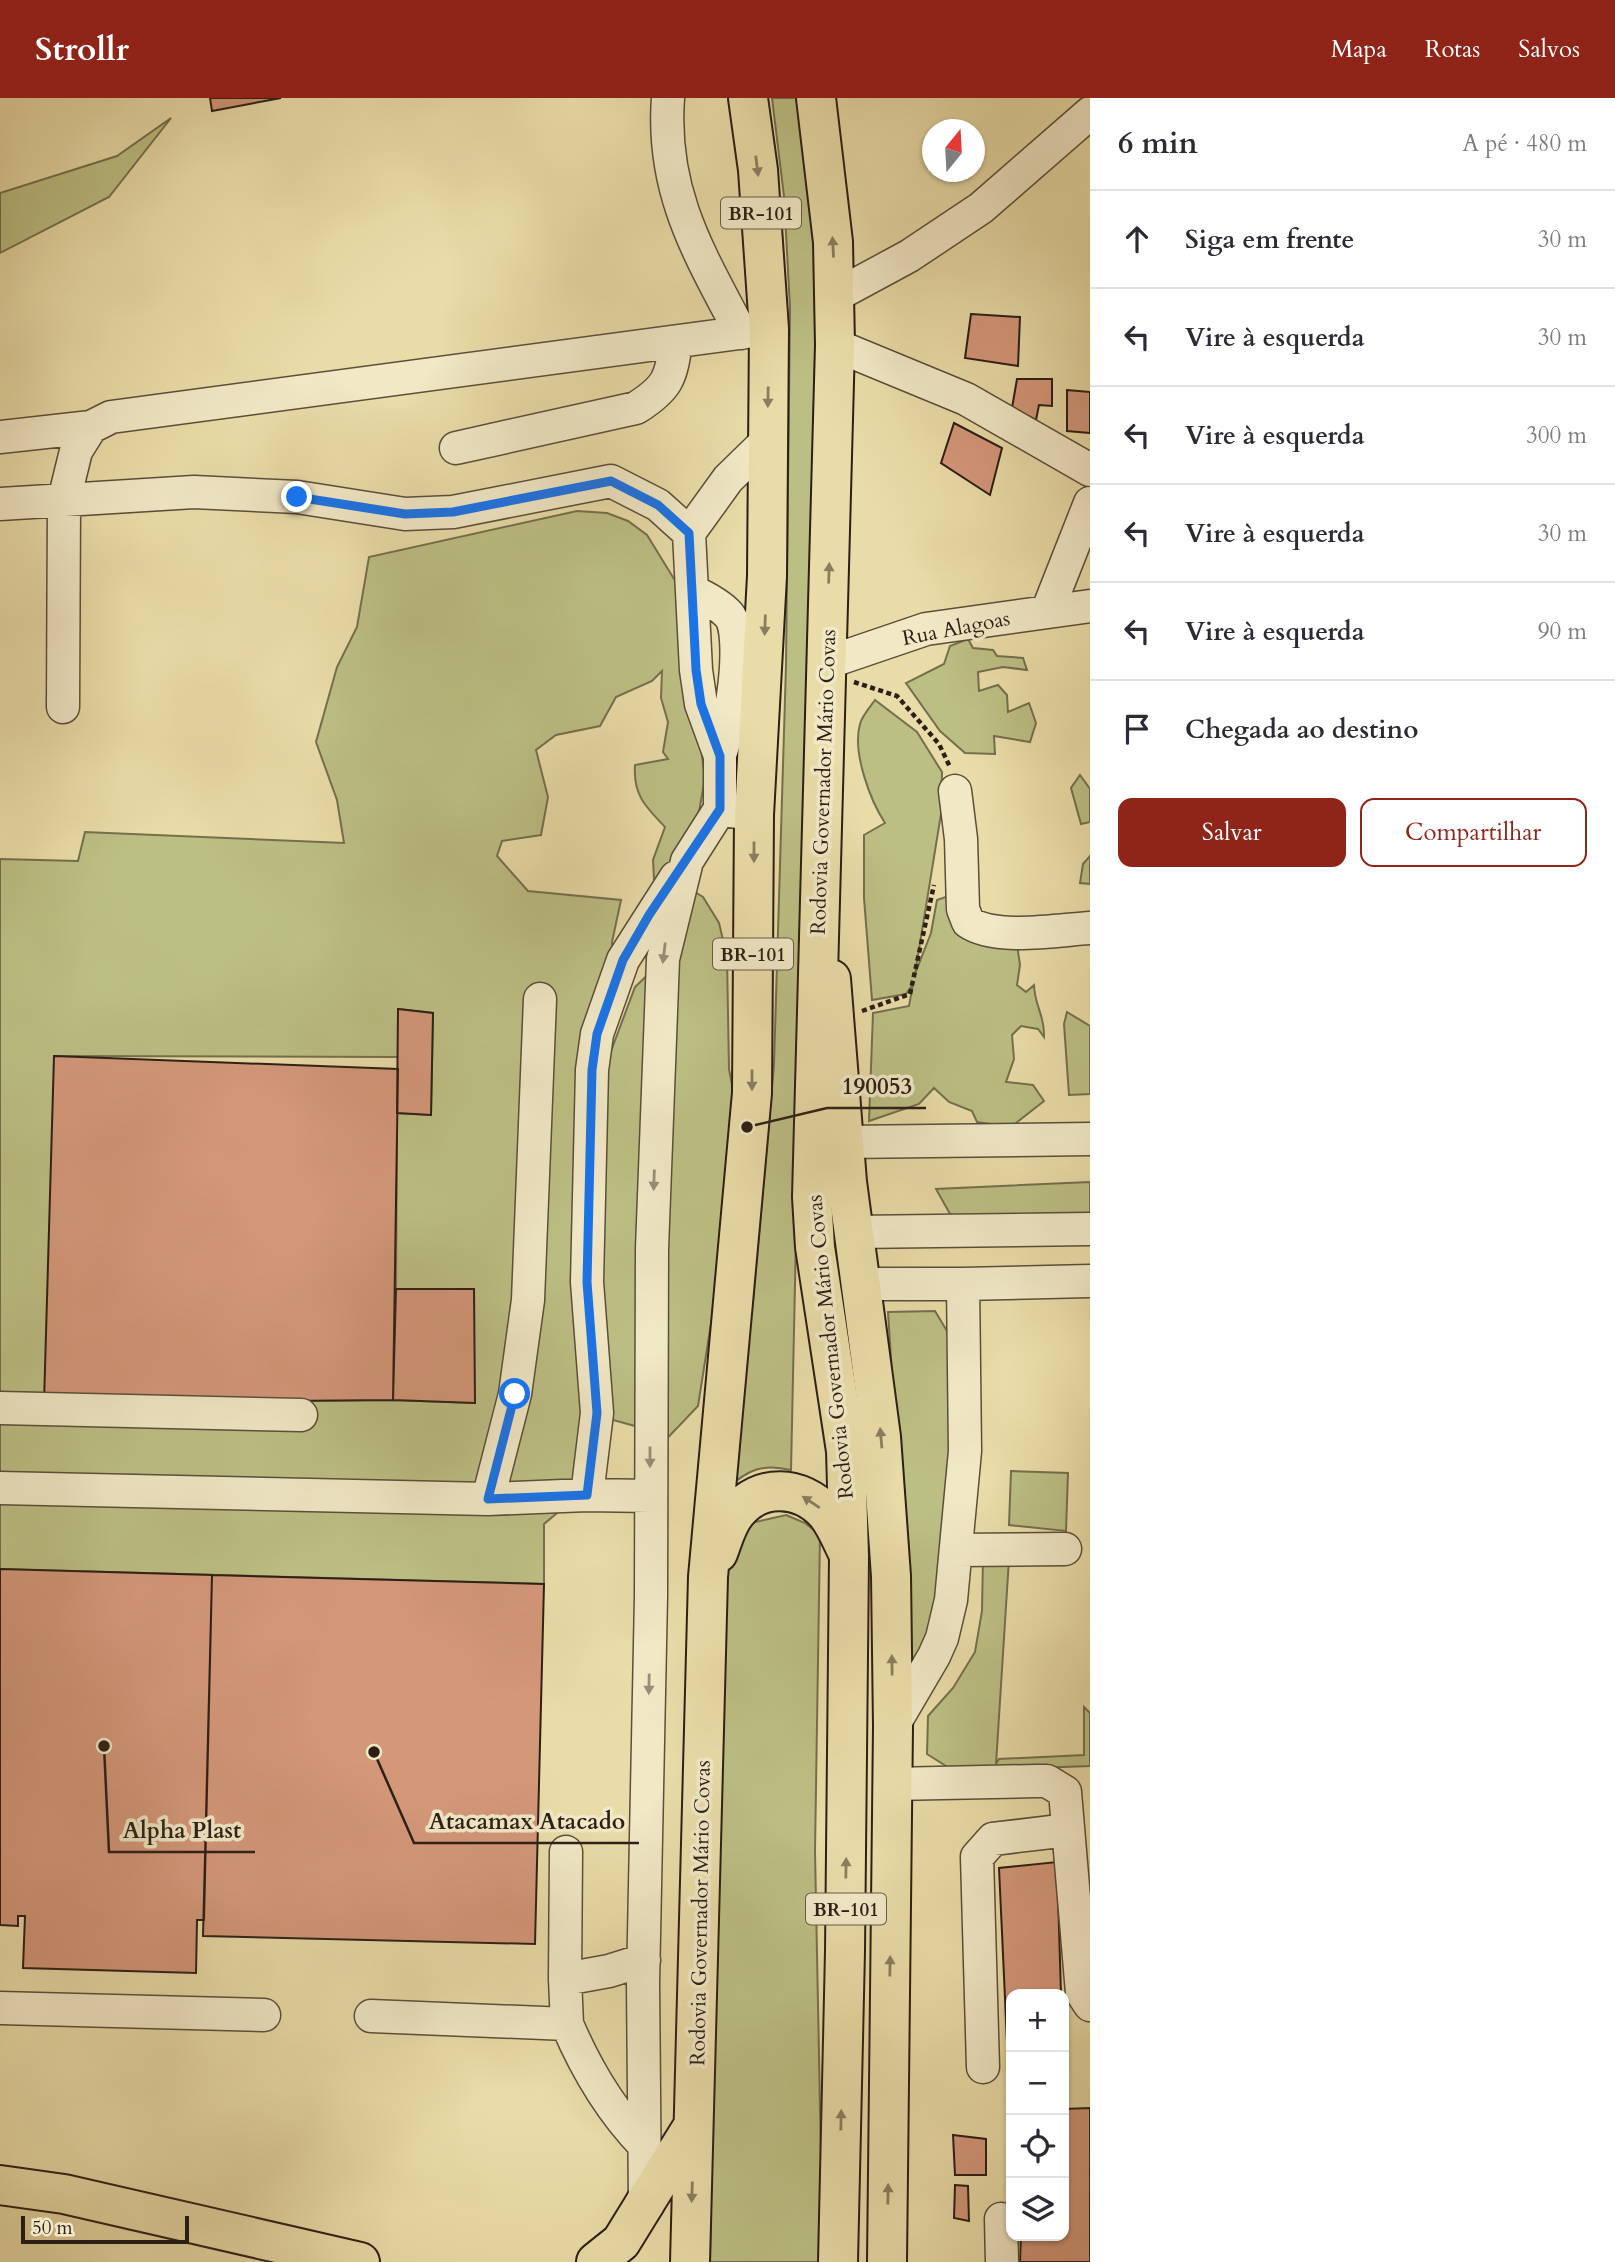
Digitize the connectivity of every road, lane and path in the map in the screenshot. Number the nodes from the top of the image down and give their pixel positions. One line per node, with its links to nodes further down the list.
1 (668, 98): 6 (street)
2 (748, 98): 6 (main road, Rodovia Governador Mário Covas / BR-101, one-way to 6)
3 (816, 98): 5 (main road, Rodovia Governador Mário Covas / BR-101, one-way to 3)
4 (1090, 113): 5 (street)
5 (835, 296): 8 (main road, Rodovia Governador Mário Covas / BR-101)
6 (755, 331): 7 (street); 11 (main road, Rodovia Governador Mário Covas / BR-101, one-way to 11)
7 (677, 342): 9 (street); 12 (street)
8 (835, 345): 13 (street); 20 (main road, Rodovia Governador Mário Covas / BR-101, one-way to 8)
9 (91, 427): 10 (street); 14 (street)
10 (0, 437)
11 (766, 441): 17 (street); 23 (main road, Rodovia Governador Mário Covas / BR-101, one-way to 23)
12 (456, 448)
13 (1090, 470)
14 (64, 500): 16 (street); 17 (street); 21 (street)
15 (1090, 503): 19 (street)
16 (0, 504)
17 (689, 533): 23 (street)
18 (1090, 607): 19 (street, Rua Alagoas)
19 (1047, 612): 20 (street, Rua Alagoas)
20 (826, 669): 22 (path); 26 (main road, Rodovia Governador Mário Covas / BR-101)
21 (63, 707)
22 (955, 790): 27 (street)
23 (737, 812): 24 (street); 49 (main road, Rodovia Governador Mário Covas / BR-101, one-way to 49)
24 (687, 861): 39 (street); 40 (street, one-way to 40)
25 (937, 872): 29 (path)
26 (819, 910): 29 (main road); 48 (main road, Rodovia Governador Mário Covas / BR-101)
27 (1090, 928)
28 (540, 999): 45 (street)
29 (835, 1018): 31 (main road)
30 (1090, 1139): 31 (street)
31 (845, 1152): 32 (street); 34 (main road)
32 (1090, 1155)
33 (1090, 1229): 34 (street)
34 (854, 1231): 36 (main road)
35 (1090, 1282): 37 (street)
36 (861, 1284): 37 (street); 50 (main road, one-way to 36)
37 (963, 1284): 46 (street)
38 (0, 1408): 41 (street)
39 (597, 1413): 40 (street); 43 (street)
40 (650, 1414): 44 (street, one-way to 44)
41 (301, 1415)
42 (0, 1488): 45 (street)
43 (587, 1495): 44 (street); 45 (street)
44 (650, 1496): 54 (street, one-way to 54)
45 (488, 1499)
46 (958, 1541): 47 (street); 50 (street)
47 (1065, 1541)
48 (849, 1556): 49 (main road, one-way to 49); 72 (main road, Rodovia Governador Mário Covas / BR-101, one-way to 48)
49 (708, 1577): 62 (main road, Rodovia Governador Mário Covas / BR-101)
50 (893, 1726): 51 (main road)
51 (892, 1784): 52 (street); 73 (main road, one-way to 51)
52 (1068, 1830): 56 (street); 61 (street)
53 (566, 1852): 55 (street)
54 (644, 1960): 55 (street); 63 (street)
55 (565, 1979): 60 (street)
56 (1090, 2005)
57 (0, 2008): 58 (street)
58 (264, 2015)
59 (372, 2016): 60 (street)
60 (567, 2024): 63 (street)
61 (983, 2067)
62 (694, 2124): 65 (main road); 71 (main road, Rodovia Governador Mário Covas / BR-101, one-way to 71)
63 (645, 2146): 65 (street)
64 (0, 2185): 67 (main road)
65 (645, 2203): 69 (main road); 70 (main road)
66 (1001, 2219): 74 (street)
67 (305, 2256): 68 (main road)
68 (360, 2262)
69 (596, 2262)
70 (630, 2262)
71 (690, 2262)
72 (838, 2262)
73 (887, 2262)
74 (1002, 2262)

